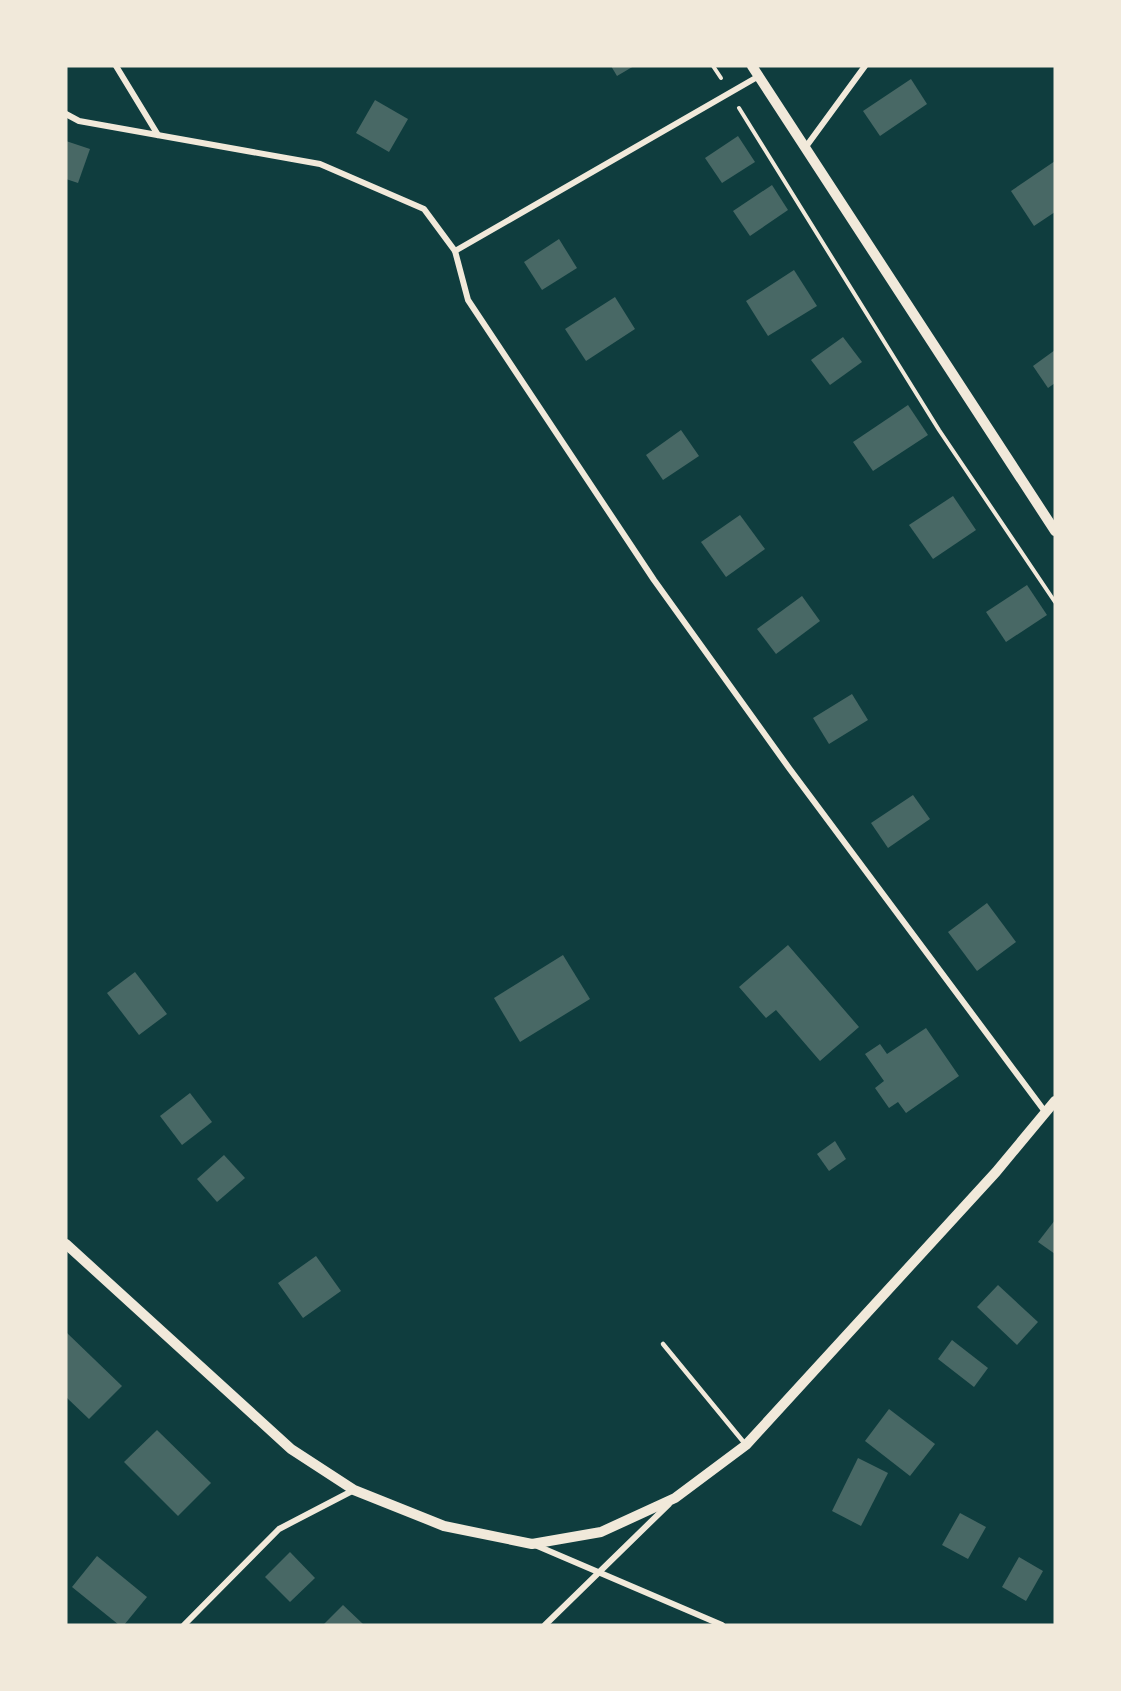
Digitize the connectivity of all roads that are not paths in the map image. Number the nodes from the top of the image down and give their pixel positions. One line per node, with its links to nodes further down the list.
1 (116, 66): 6 (street)
2 (752, 66): 4 (street)
3 (865, 66): 7 (street)
4 (759, 76): 7 (street); 8 (street)
5 (66, 114): 6 (street)
6 (158, 135): 8 (street)
7 (805, 148): 9 (street)
8 (455, 251): 11 (street)
9 (1055, 531)
10 (1055, 1101): 11 (street)
11 (1046, 1113): 14 (street)
12 (66, 1244): 15 (street)
13 (663, 1344): 14 (lane)
14 (746, 1445): 16 (street)
15 (354, 1490): 17 (street); 19 (street)
16 (675, 1497): 17 (street); 18 (street)
17 (532, 1544): 18 (street)
18 (601, 1572): 20 (street); 21 (street)
19 (184, 1625)
20 (545, 1625)
21 (722, 1625)

